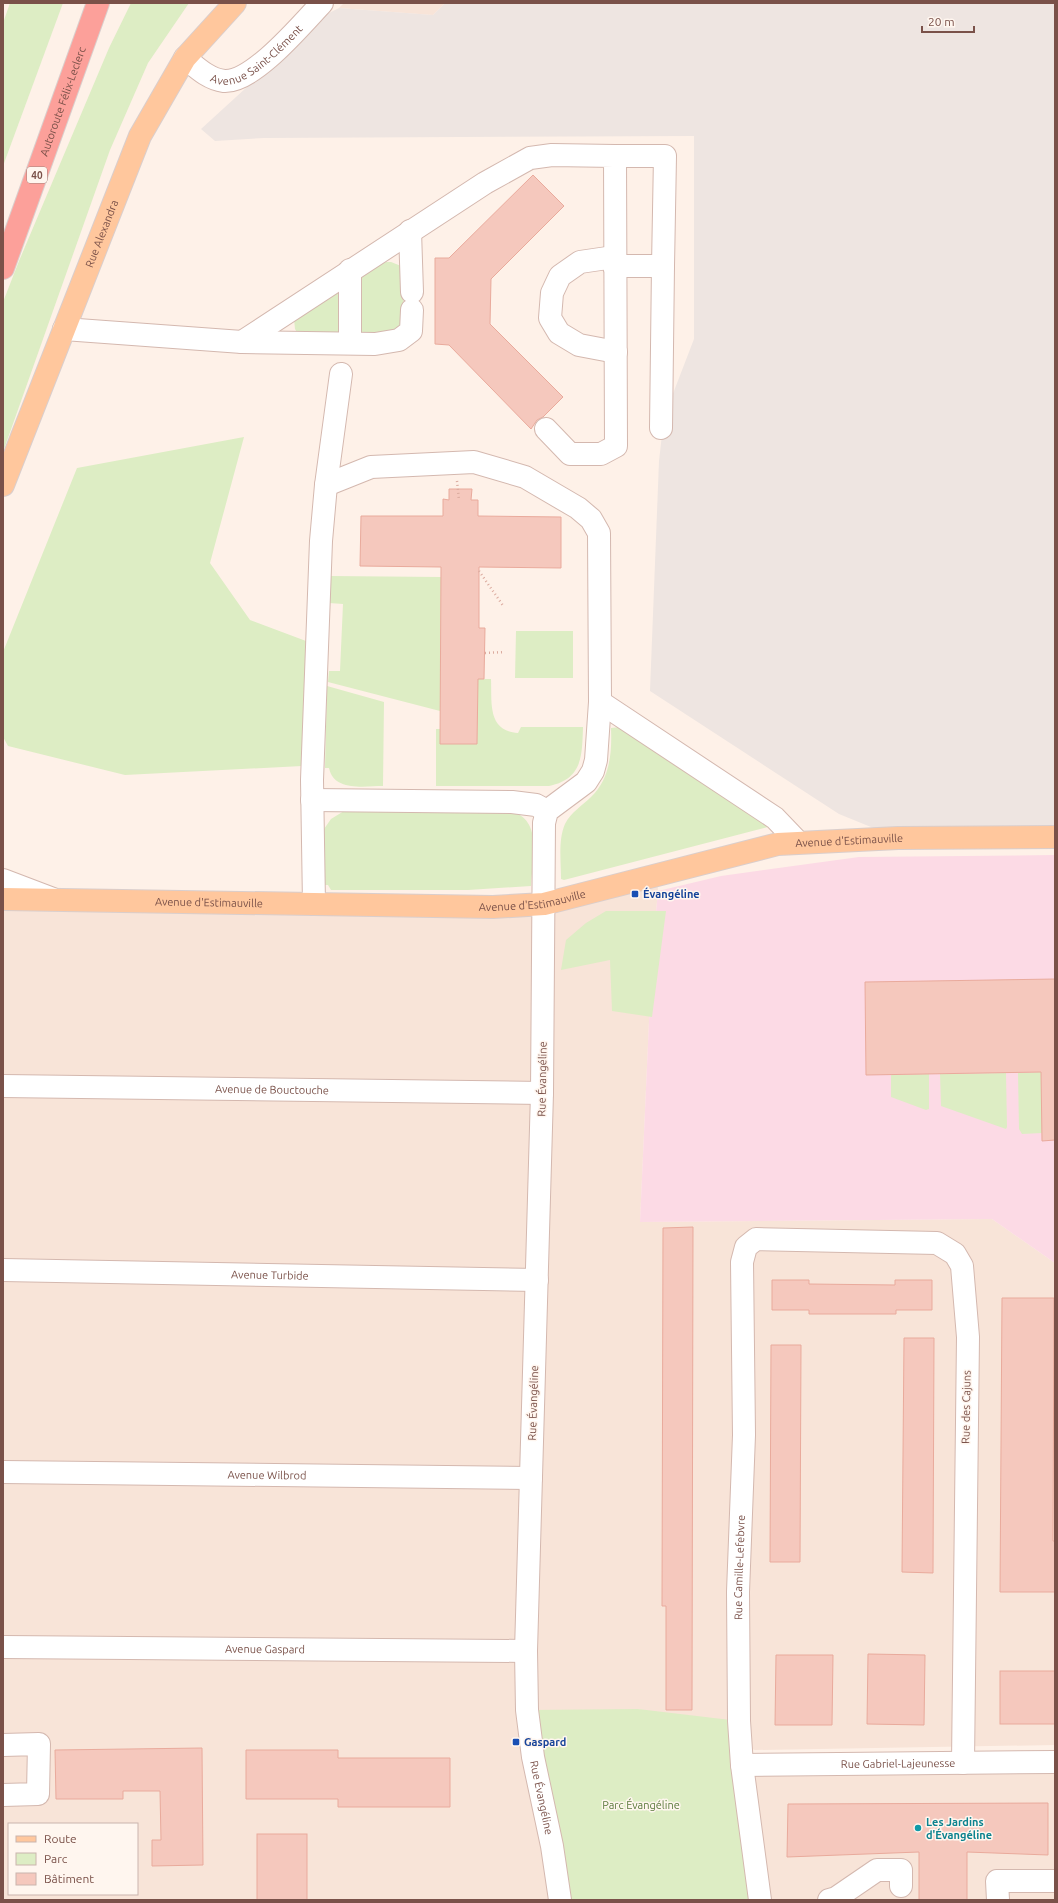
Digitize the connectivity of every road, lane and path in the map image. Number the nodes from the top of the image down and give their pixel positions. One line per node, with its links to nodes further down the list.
1 (98, 3): 6 (highway, Autoroute Félix-Leclerc / 40)
2 (110, 3): 6 (highway)
3 (235, 3): 5 (main road, Rue Alexandra)
4 (322, 3): 5 (street, Avenue Saint-Clément)
5 (185, 58): 13 (main road, Rue Alexandra)
6 (70, 81): 11 (highway, Autoroute Félix-Leclerc / 40)
7 (615, 156): 8 (street); 9 (street); 10 (street)
8 (410, 231): 12 (street); 15 (street)
9 (614, 262): 10 (street); 16 (street); 16 (street)
10 (663, 266): 18 (street)
11 (3, 268)
12 (350, 270): 14 (street); 15 (street)
13 (64, 329): 14 (street); 20 (main road, Rue Alexandra)
14 (242, 342): 15 (street)
15 (350, 343)
16 (616, 352): 19 (street)
17 (341, 374): 21 (street)
18 (661, 428)
19 (546, 430)
20 (3, 485)
21 (326, 485): 26 (street); 27 (street)
22 (479, 571): 23 (path)
23 (504, 607)
24 (505, 652): 25 (path)
25 (484, 653)
26 (600, 702): 28 (street); 30 (street)
27 (312, 800): 28 (street); 34 (street)
28 (547, 811): 35 (street, Rue Évangéline)
29 (1055, 837): 30 (main road, Avenue d'Estimauville)
30 (798, 842): 35 (main road, Avenue d'Estimauville)
31 (3, 880): 33 (street)
32 (3, 900): 33 (main road, Avenue d'Estimauville)
33 (58, 901): 34 (main road, Avenue d'Estimauville)
34 (314, 904): 35 (main road, Avenue d'Estimauville)
35 (544, 904): 37 (street, Rue Évangéline)
36 (3, 1086): 37 (street, Avenue de Bouctouche)
37 (542, 1093): 40 (street, Rue Évangéline)
38 (756, 1239): 47 (street, Rue des Cajuns); 48 (street, Rue Camille-Lefebvre)
39 (3, 1270): 40 (street, Avenue Turbide)
40 (537, 1280): 42 (street, Rue Évangéline)
41 (3, 1472): 42 (street, Avenue Wilbrod)
42 (531, 1478): 44 (street, Rue Évangéline)
43 (3, 1647): 44 (street, Avenue Gaspard)
44 (526, 1651): 53 (street, Rue Évangéline)
45 (3, 1745): 49 (street)
46 (1055, 1762): 47 (street, Rue Gabriel-Lajeunesse)
47 (963, 1763): 48 (street, Rue Gabriel-Lajeunesse)
48 (742, 1765): 54 (street, Rue Camille-Lefebvre)
49 (3, 1795)
50 (1055, 1881): 55 (street)
51 (900, 1886): 52 (street)
52 (834, 1899)
53 (560, 1900)
54 (760, 1900)
55 (998, 1900)

